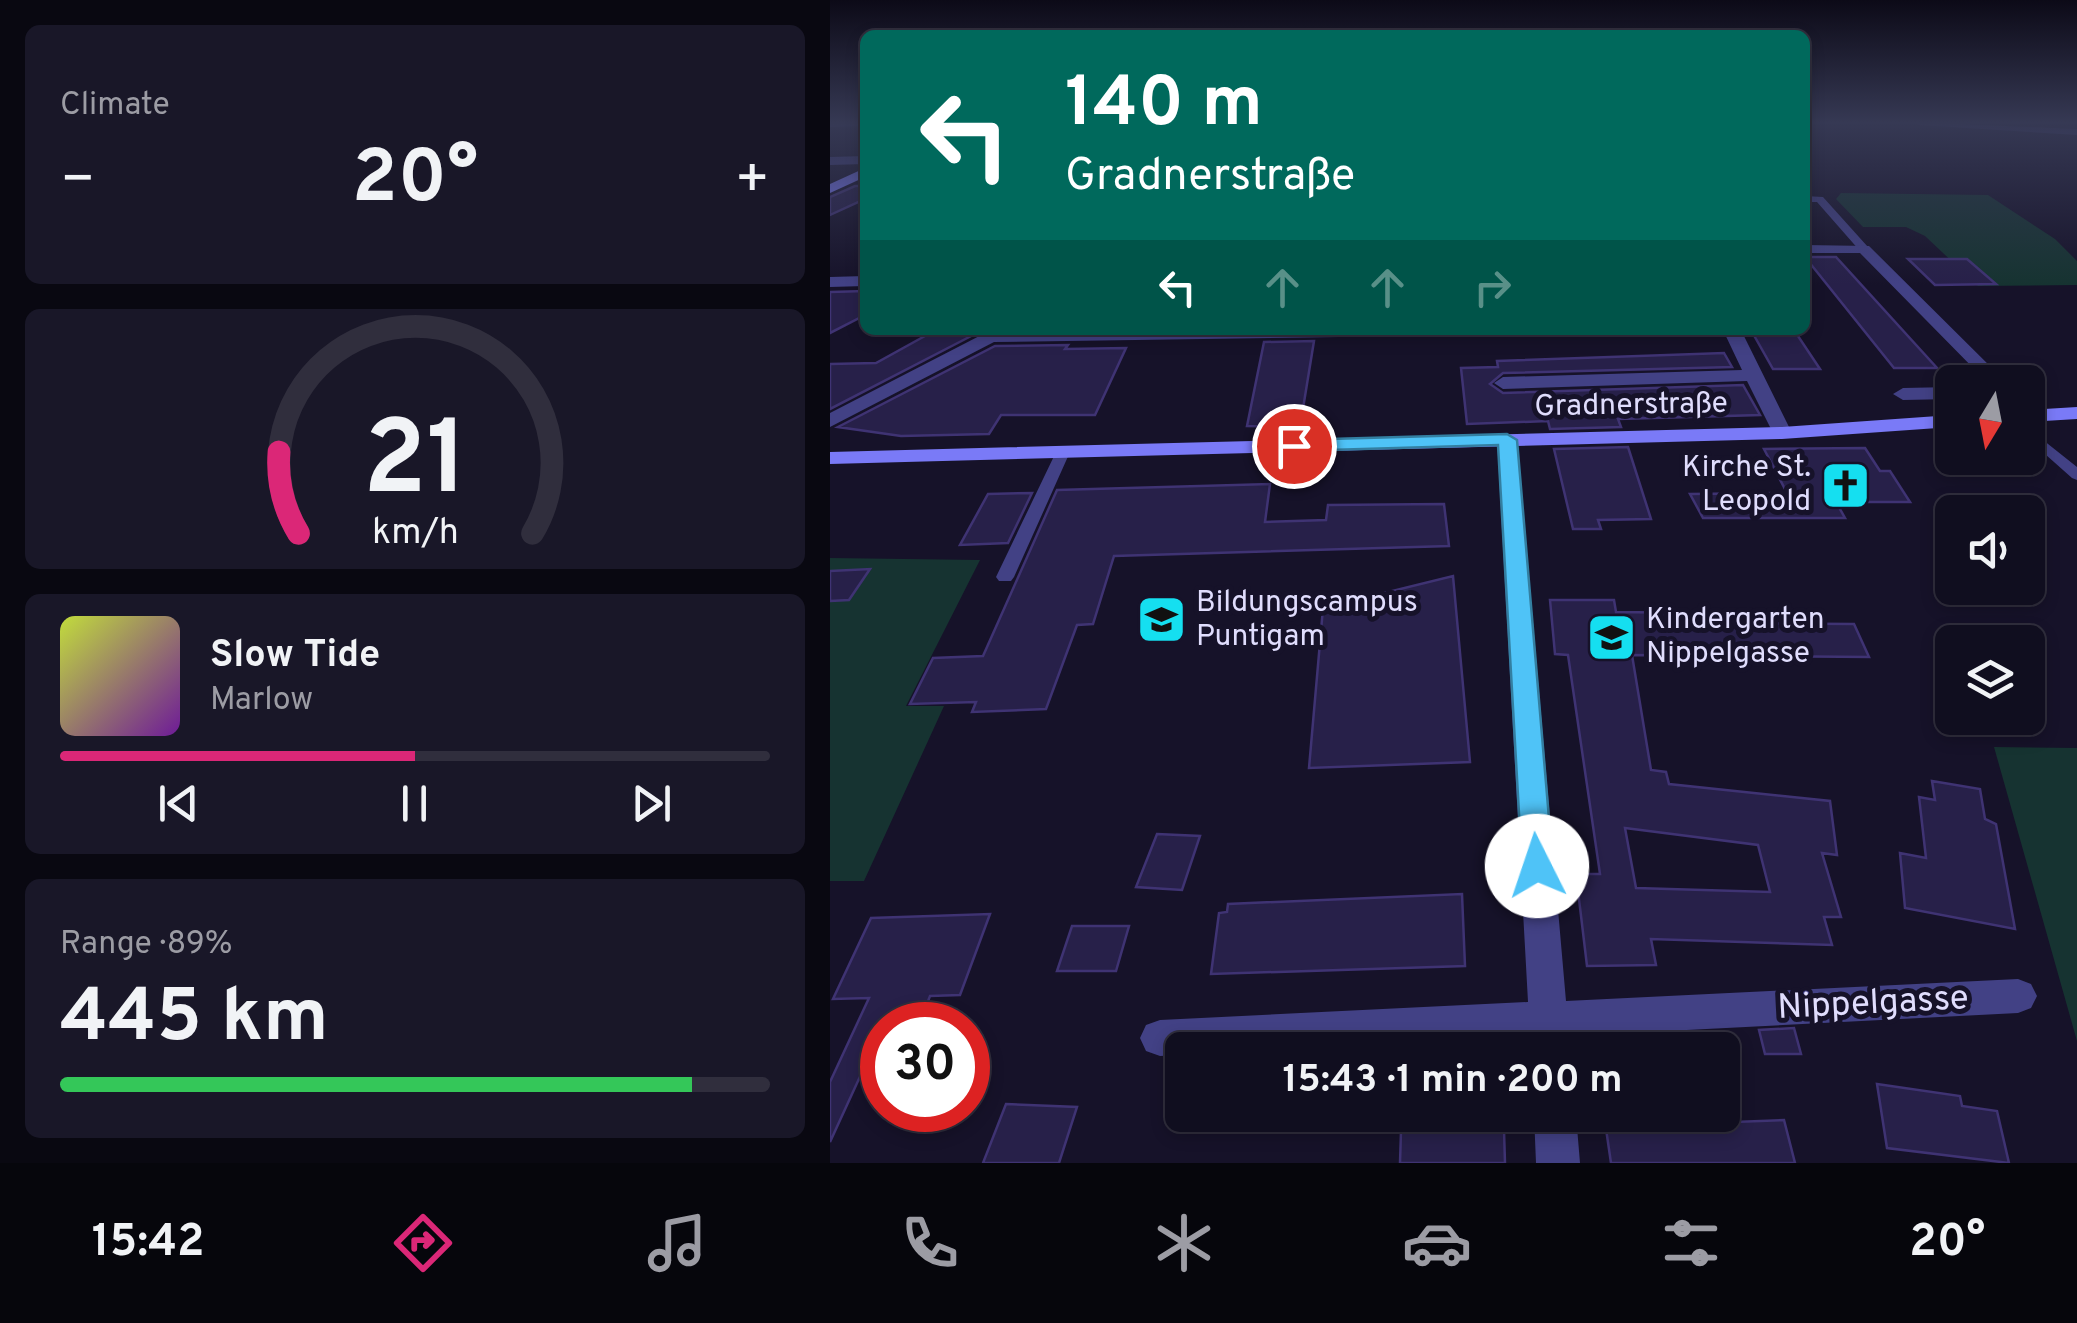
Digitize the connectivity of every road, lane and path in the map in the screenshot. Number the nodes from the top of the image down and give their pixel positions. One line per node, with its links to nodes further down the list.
1 (856, 176): 2 (main road)
2 (847, 181): 3 (street); 4 (main road)
3 (860, 181)
4 (830, 190)
5 (1810, 199): 6 (lane)
6 (1864, 248): 7 (street); 12 (street)
7 (1810, 249)
8 (860, 281): 9 (street)
9 (830, 282)
10 (995, 335): 19 (street)
11 (1734, 335): 13 (street)
12 (1980, 365)
13 (1751, 375): 14 (street); 21 (street)
14 (1503, 384)
15 (1903, 394): 16 (street)
16 (1935, 394)
17 (2077, 413): 18 (main road)
18 (2045, 417)
19 (830, 421)
20 (1935, 423): 21 (main road, Gradnerstraße)
21 (1782, 433): 23 (main road, Gradnerstraße)
22 (2045, 437): 26 (lane)
23 (1507, 440): 24 (main road, Gradnerstraße); 29 (street)
24 (1063, 452): 25 (main road, Gradnerstraße); 27 (lane)
25 (830, 458)
26 (2077, 474)
27 (1005, 577)
28 (2018, 996): 30 (street, Nippelgasse)
29 (1549, 1032)
30 (1596, 1032)
31 (1160, 1038): 32 (street, Nippelgasse)
32 (1165, 1038)
33 (1555, 1132): 34 (street)
34 (1558, 1163)

